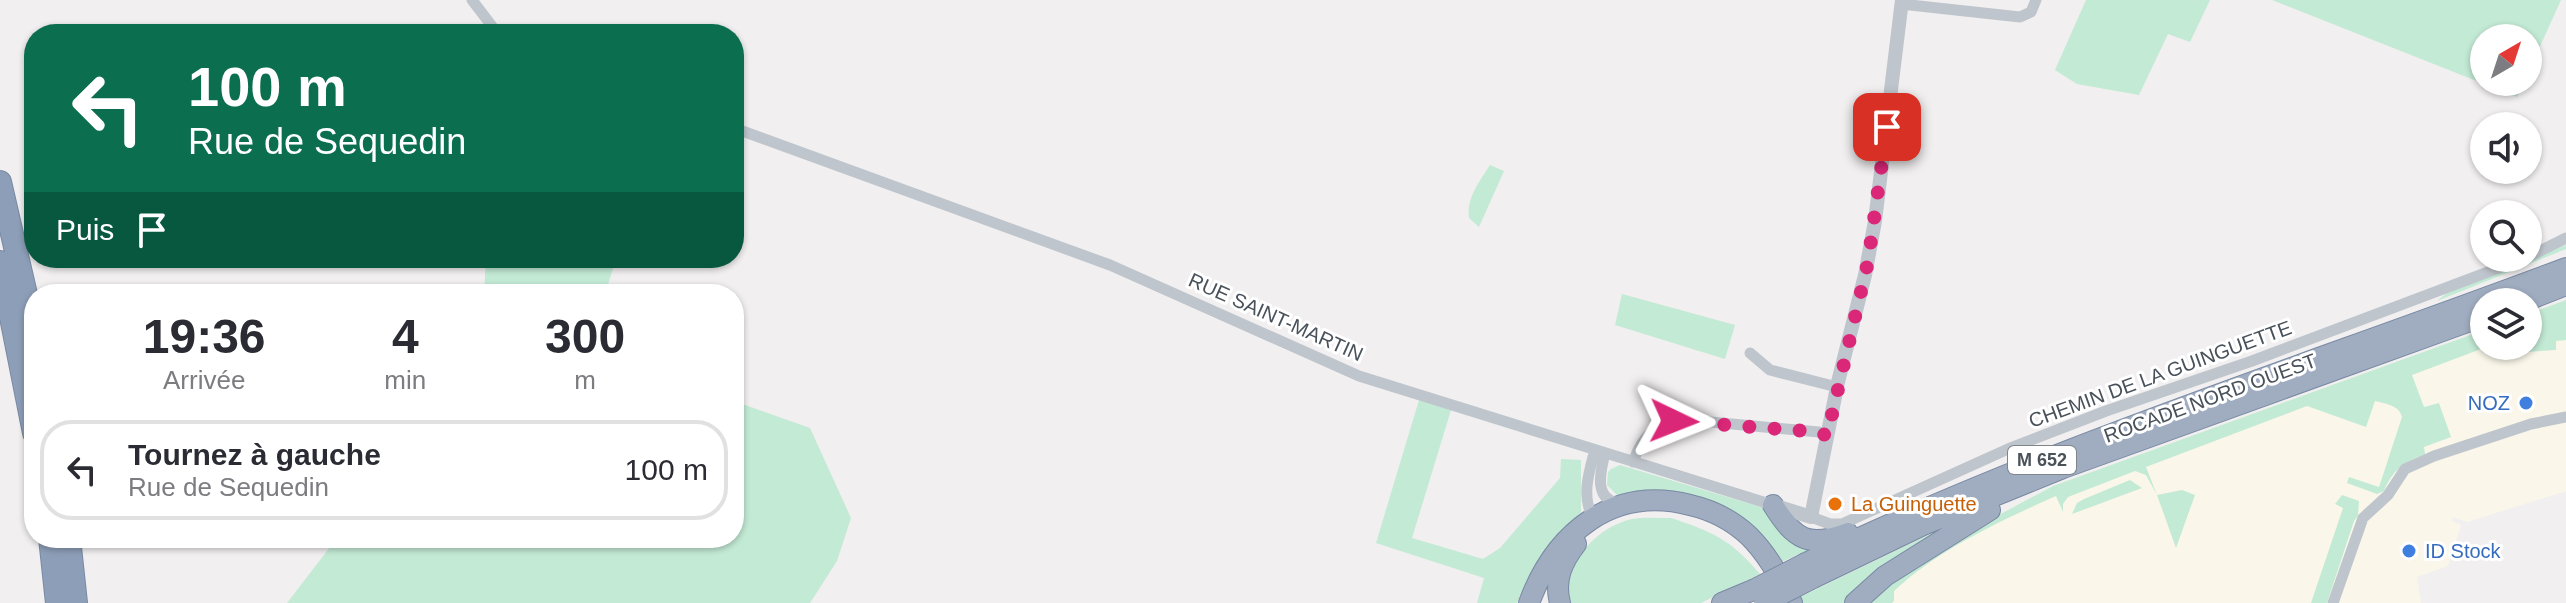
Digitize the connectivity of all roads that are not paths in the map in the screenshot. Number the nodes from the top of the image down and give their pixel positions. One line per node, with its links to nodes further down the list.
1 (472, 0): 4 (street)
2 (2036, 0): 3 (street)
3 (1902, 2): 22 (street)
4 (490, 24)
5 (744, 132): 25 (street, RUE SAINT-MARTIN)
6 (0, 182): 14 (highway)
7 (2566, 238): 8 (street, CHEMIN DE LA GUINGUETTE)
8 (2542, 250)
9 (2566, 258): 19 (highway)
10 (0, 262): 21 (highway)
11 (2566, 268): 19 (highway, ROCADE NORD OUEST / M 652)
12 (2487, 272): 32 (street, CHEMIN DE LA GUINGUETTE)
13 (2566, 285): 16 (highway)
14 (24, 286)
15 (2566, 295): 17 (highway)
16 (2542, 296)
17 (2542, 300)
18 (2470, 321): 28 (highway, ROCADE NORD OUEST / M 652)
19 (2413, 326): 26 (highway, ROCADE NORD OUEST / M 652)
20 (1750, 353): 22 (street)
21 (24, 383)
22 (1837, 387): 24 (street)
23 (2566, 417): 46 (street)
24 (1827, 436): 27 (street); 32 (street)
25 (1600, 451): 27 (street, RUE SAINT-MARTIN); 30 (street); 31 (street)
26 (2043, 459): 32 (highway); 35 (highway, ROCADE NORD OUEST / M 652)
27 (1633, 462): 29 (street, RUE SAINT-MARTIN)
28 (2063, 468): 35 (highway, ROCADE NORD OUEST / M 652); 45 (highway)
29 (1773, 505): 32 (highway)
30 (1621, 511): 31 (highway); 40 (highway); 43 (highway); 44 (highway)
31 (1593, 518): 39 (highway)
32 (1803, 521)
33 (51, 548): 37 (highway)
34 (70, 548): 38 (highway)
35 (1811, 570): 36 (highway, ROCADE NORD OUEST / M 652, bridge)
36 (1758, 596): 41 (highway); 42 (highway, ROCADE NORD OUEST / M 652)
37 (57, 603)
38 (76, 603)
39 (1529, 603)
40 (1560, 603)
41 (1722, 603)
42 (1729, 603)
43 (1781, 603)
44 (1792, 603)
45 (1855, 603)
46 (2333, 603)

